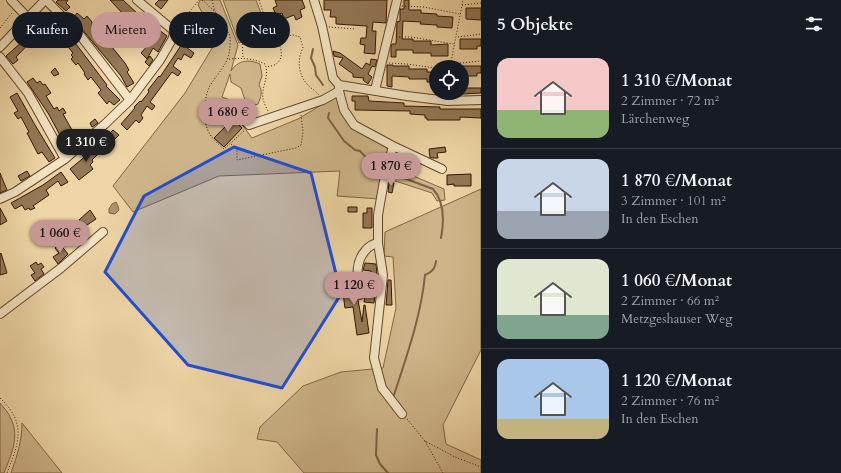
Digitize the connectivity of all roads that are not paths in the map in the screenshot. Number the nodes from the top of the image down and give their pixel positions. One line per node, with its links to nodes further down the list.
1 (11, 0): 6 (street)
2 (45, 0): 7 (street); 13 (street)
3 (137, 0): 13 (street)
4 (314, 0): 11 (street)
5 (397, 3): 12 (street)
6 (22, 12)
7 (34, 12)
8 (12, 35): 9 (street)
9 (0, 48)
10 (0, 57): 17 (street)
11 (339, 88): 12 (street); 15 (street); 16 (street)
12 (375, 90): 14 (street)
13 (130, 100): 17 (street)
14 (481, 100)
15 (241, 117)
16 (393, 146): 18 (street); 21 (street)
17 (64, 159): 19 (street)
18 (442, 169)
19 (0, 199)
20 (103, 232): 23 (street)
21 (378, 243): 22 (street); 24 (street)
22 (360, 295)
23 (0, 314)
24 (402, 414)

